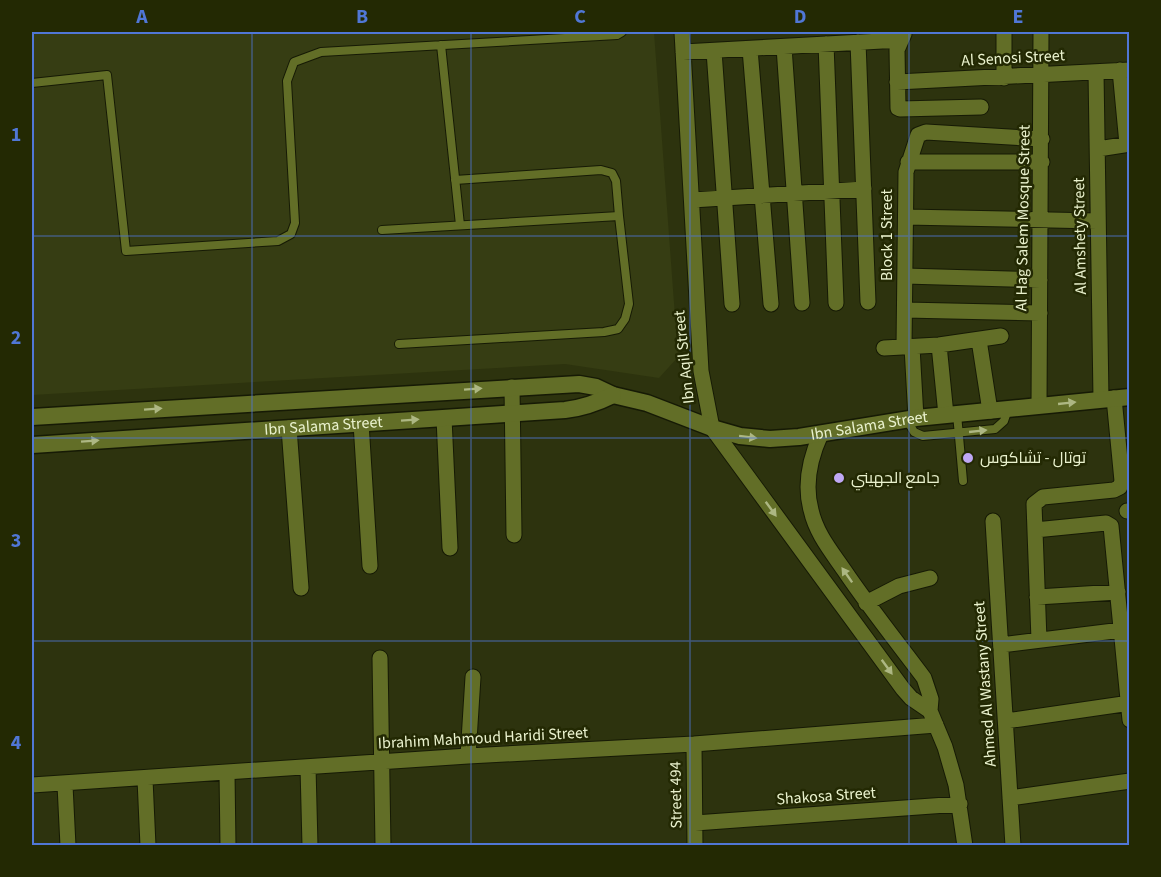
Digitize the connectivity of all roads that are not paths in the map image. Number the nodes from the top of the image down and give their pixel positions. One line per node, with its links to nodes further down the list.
1 (622, 32): 8 (lane)
2 (682, 32): 12 (street, Ibn Aqil Street)
3 (1004, 32): 16 (street)
4 (1041, 32): 15 (street, Al Hag Salem Mosque Street)
5 (903, 36): 6 (street); 18 (street)
6 (858, 42): 7 (street); 26 (street)
7 (826, 44): 9 (street); 27 (street)
8 (441, 45): 17 (lane); 25 (lane)
9 (784, 47): 10 (street); 28 (street)
10 (750, 48): 11 (street); 29 (street)
11 (714, 51): 12 (street); 30 (street)
12 (683, 52): 31 (street, Ibn Aqil Street)
13 (1125, 70): 14 (street, Al Senosi Street); 21 (street)
14 (1096, 72): 15 (street, Al Senosi Street); 22 (street, Al Amshety Street)
15 (1042, 75): 16 (street, Al Senosi Street); 20 (street, Al Hag Salem Mosque Street)
16 (1004, 78): 18 (street, Al Senosi Street)
17 (32, 82)
18 (897, 82): 19 (street)
19 (981, 107)
20 (1042, 139): 23 (street, Block 1 Street); 24 (street, Al Hag Salem Mosque Street)
21 (1128, 144): 22 (street)
22 (1098, 149): 35 (street, Al Amshety Street)
23 (908, 162): 24 (street); 33 (street, Block 1 Street)
24 (1042, 162): 34 (street, Al Hag Salem Mosque Street)
25 (455, 180): 32 (lane); 36 (lane)
26 (864, 189): 27 (street); 40 (street)
27 (832, 191): 28 (street); 42 (street)
28 (794, 194): 29 (street); 41 (street)
29 (762, 196): 30 (street); 44 (street)
30 (724, 198): 31 (street); 43 (street)
31 (692, 200): 66 (street, Ibn Aqil Street)
32 (619, 216): 36 (lane); 49 (lane)
33 (906, 217): 34 (street); 38 (street, Block 1 Street)
34 (1041, 220): 35 (street); 39 (street, Al Hag Salem Mosque Street)
35 (1097, 221): 55 (street, Al Amshety Street)
36 (460, 225): 37 (lane)
37 (382, 230)
38 (905, 276): 39 (street); 45 (street, Block 1 Street)
39 (1040, 280): 46 (street, Al Hag Salem Mosque Street)
40 (868, 302)
41 (802, 303)
42 (836, 303)
43 (732, 304)
44 (771, 304)
45 (905, 310): 46 (street); 51 (street, Block 1 Street)
46 (1040, 313): 56 (street, Al Hag Salem Mosque Street)
47 (1001, 336): 48 (street)
48 (979, 340): 50 (street); 58 (street)
49 (399, 344)
50 (939, 345): 51 (street); 60 (street)
51 (908, 347): 52 (street); 63 (street, Block 1 Street)
52 (885, 348)
53 (512, 387): 54 (street, Ibn Salama Street); 59 (street); 61 (street, Ibn Salama Street, one-way to 53)
54 (613, 395): 59 (street, Ibn Salama Street); 66 (street, Ibn Salama Street)
55 (1115, 398): 56 (street, Ibn Salama Street, one-way to 55); 72 (street, Al Amshety Street)
56 (1039, 405): 57 (street, Ibn Salama Street)
57 (1008, 409): 58 (street, Ibn Salama Street); 67 (lane, one-way to 57)
58 (990, 411): 60 (street, Ibn Salama Street)
59 (513, 413): 62 (street, Ibn Salama Street); 73 (street)
60 (952, 415): 63 (street, Ibn Salama Street); 67 (lane)
61 (32, 417)
62 (444, 418): 64 (street, Ibn Salama Street, one-way to 62); 74 (street)
63 (912, 419): 67 (lane); 68 (street, Ibn Salama Street)
64 (361, 423): 65 (street, Ibn Salama Street); 75 (street)
65 (289, 428): 69 (street, Ibn Salama Street, one-way to 65); 77 (street)
66 (712, 428): 68 (street, Ibn Salama Street, one-way to 68); 87 (street, Ibn Aqil Street, one-way to 87)
67 (959, 433): 70 (lane)
68 (821, 434): 80 (street, one-way to 68)
69 (32, 445)
70 (963, 481)
71 (993, 521): 83 (street, Ahmed Al Wastany Street)
72 (1035, 530): 78 (street); 79 (street)
73 (514, 535)
74 (450, 548)
75 (370, 566)
76 (930, 578): 80 (street)
77 (301, 588)
78 (1118, 592): 79 (street); 81 (street)
79 (1037, 597): 82 (street)
80 (866, 603): 87 (street)
81 (1125, 630): 82 (street); 86 (street)
82 (1039, 640): 83 (street)
83 (1001, 645): 89 (street, Ahmed Al Wastany Street)
84 (380, 658): 92 (street)
85 (473, 677): 91 (street)
86 (1129, 703): 88 (street); 89 (street)
87 (933, 718): 90 (street, Ibrahim Mahmoud Haridi Street); 100 (street)
88 (1130, 720)
89 (1006, 721): 99 (street, Ahmed Al Wastany Street)
90 (694, 744): 91 (street, Ibrahim Mahmoud Haridi Street); 101 (street, Street 494)
91 (468, 756): 92 (street, Ibrahim Mahmoud Haridi Street)
92 (382, 762): 93 (street, Ibrahim Mahmoud Haridi Street); 106 (street)
93 (308, 767): 94 (street, Ibrahim Mahmoud Haridi Street); 105 (street)
94 (227, 773): 95 (street, Ibrahim Mahmoud Haridi Street); 104 (street)
95 (145, 779): 97 (street, Ibrahim Mahmoud Haridi Street); 103 (street)
96 (1130, 781): 99 (street)
97 (65, 784): 98 (street, Ibrahim Mahmoud Haridi Street); 102 (street)
98 (32, 785)
99 (1010, 798): 109 (street, Ahmed Al Wastany Street)
100 (960, 804): 101 (street, Shakosa Street); 108 (street)
101 (695, 823): 107 (street, Street 494)
102 (68, 846)
103 (147, 846)
104 (228, 846)
105 (310, 846)
106 (383, 846)
107 (695, 846)
108 (964, 846)
109 (1013, 846)

